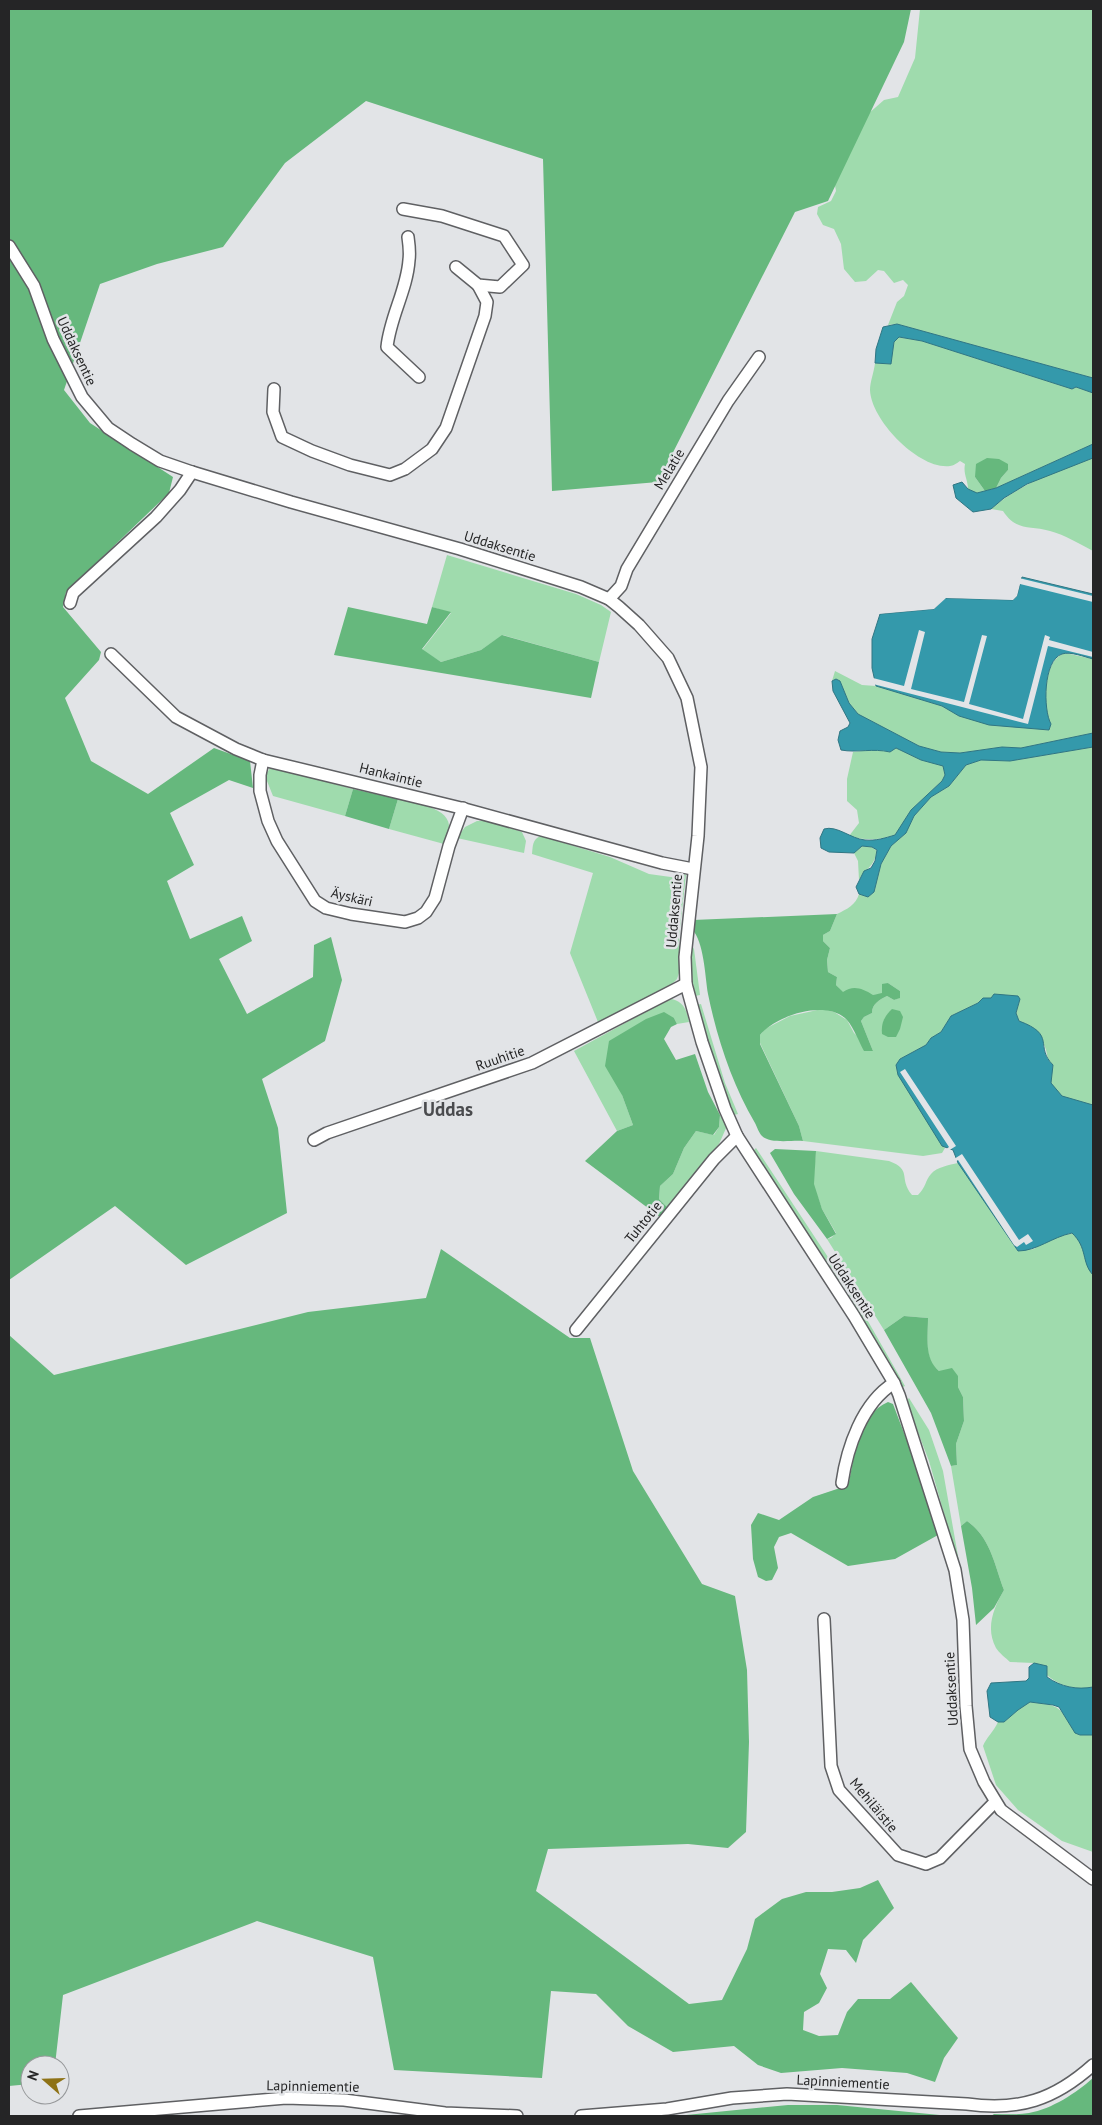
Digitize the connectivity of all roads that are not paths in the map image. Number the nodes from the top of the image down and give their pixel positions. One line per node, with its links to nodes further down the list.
1 (403, 209): 5 (street)
2 (408, 237): 7 (street)
3 (9, 246): 9 (street, Uddaksentie)
4 (456, 267): 5 (street)
5 (478, 285): 8 (street)
6 (759, 357): 10 (street, Melatie)
7 (419, 377)
8 (274, 389)
9 (192, 472): 10 (street, Uddaksentie); 11 (street)
10 (609, 600): 15 (street, Uddaksentie)
11 (70, 603)
12 (111, 654): 13 (street, Hankaintie)
13 (263, 760): 14 (street, Hankaintie); 14 (street, Äyskäri)
14 (463, 808): 15 (street, Hankaintie)
15 (693, 869): 16 (street, Uddaksentie)
16 (686, 984): 17 (street, Uddaksentie); 18 (street, Ruuhitie)
17 (737, 1136): 19 (street, Tuhtotie); 20 (street, Uddaksentie)
18 (314, 1140)
19 (576, 1330)
20 (894, 1383): 21 (street); 23 (street, Uddaksentie)
21 (842, 1483)
22 (824, 1619): 23 (street, Mehiläistie)
23 (995, 1802): 24 (street, Uddaksentie)
24 (1093, 1880)
25 (1093, 2065): 26 (street, Lapinniementie)
26 (967, 2104): 29 (street, Lapinniementie); 30 (street)
27 (79, 2116): 28 (street, Lapinniementie)
28 (517, 2116)
29 (581, 2116)
30 (972, 2116)

